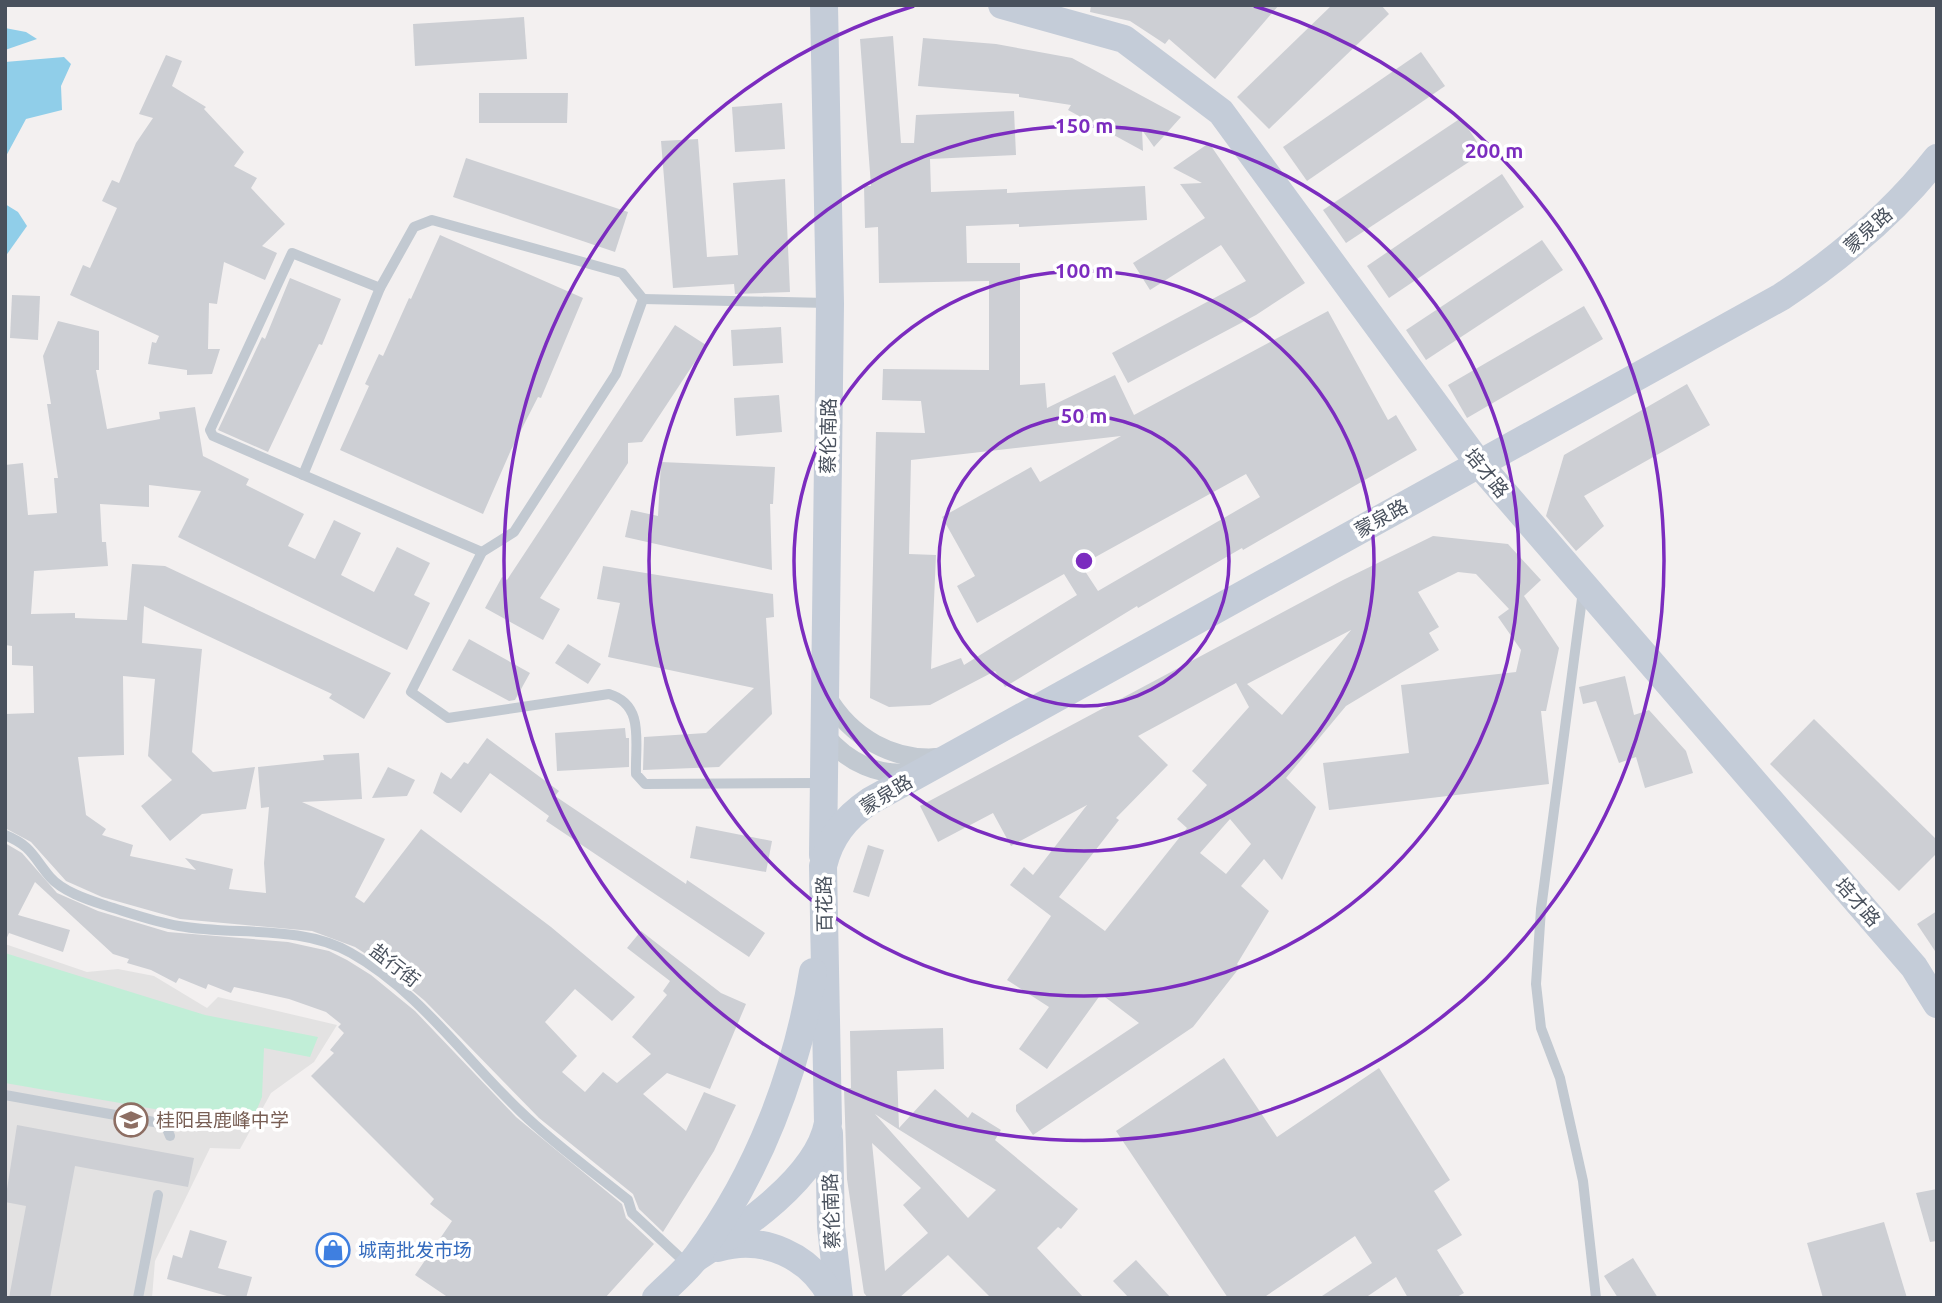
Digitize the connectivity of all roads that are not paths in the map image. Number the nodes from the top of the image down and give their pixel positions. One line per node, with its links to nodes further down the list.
1 (824, 5): 6 (main road, 蔡伦南路)
2 (1002, 5): 7 (main road, 培才路)
3 (1937, 158): 7 (main road, 蒙泉路)
4 (380, 288): 5 (lane); 8 (lane); 8 (lane)
5 (643, 299): 6 (lane); 9 (lane)
6 (830, 303): 11 (main road, 蔡伦南路)
7 (1479, 464): 10 (main road, 培才路); 13 (main road, 蒙泉路)
8 (303, 475): 9 (lane)
9 (482, 552): 15 (lane)
10 (1584, 586): 18 (main road, 培才路); 28 (lane)
11 (825, 694): 12 (main road, 蔡伦南路); 13 (street)
12 (825, 735): 14 (street); 15 (main road, 蔡伦南路)
13 (951, 756): 14 (main road, 蒙泉路)
14 (925, 771): 17 (main road, 蒙泉路)
15 (824, 783): 17 (main road, 蔡伦南路)
16 (5, 835): 23 (lane, 盐行街)
17 (823, 866): 20 (main road, 百花路); 23 (main road, 百花路)
18 (1937, 1004)
19 (5, 1095): 21 (lane)
20 (828, 1123): 23 (main road, 百花路); 27 (main road, 蔡伦南路)
21 (170, 1136)
22 (158, 1195): 24 (lane)
23 (692, 1262): 25 (main road, 百花路); 26 (main road, 蔡伦南路)
24 (138, 1298)
25 (656, 1298)
26 (832, 1298)
27 (839, 1298)
28 (1596, 1298)

